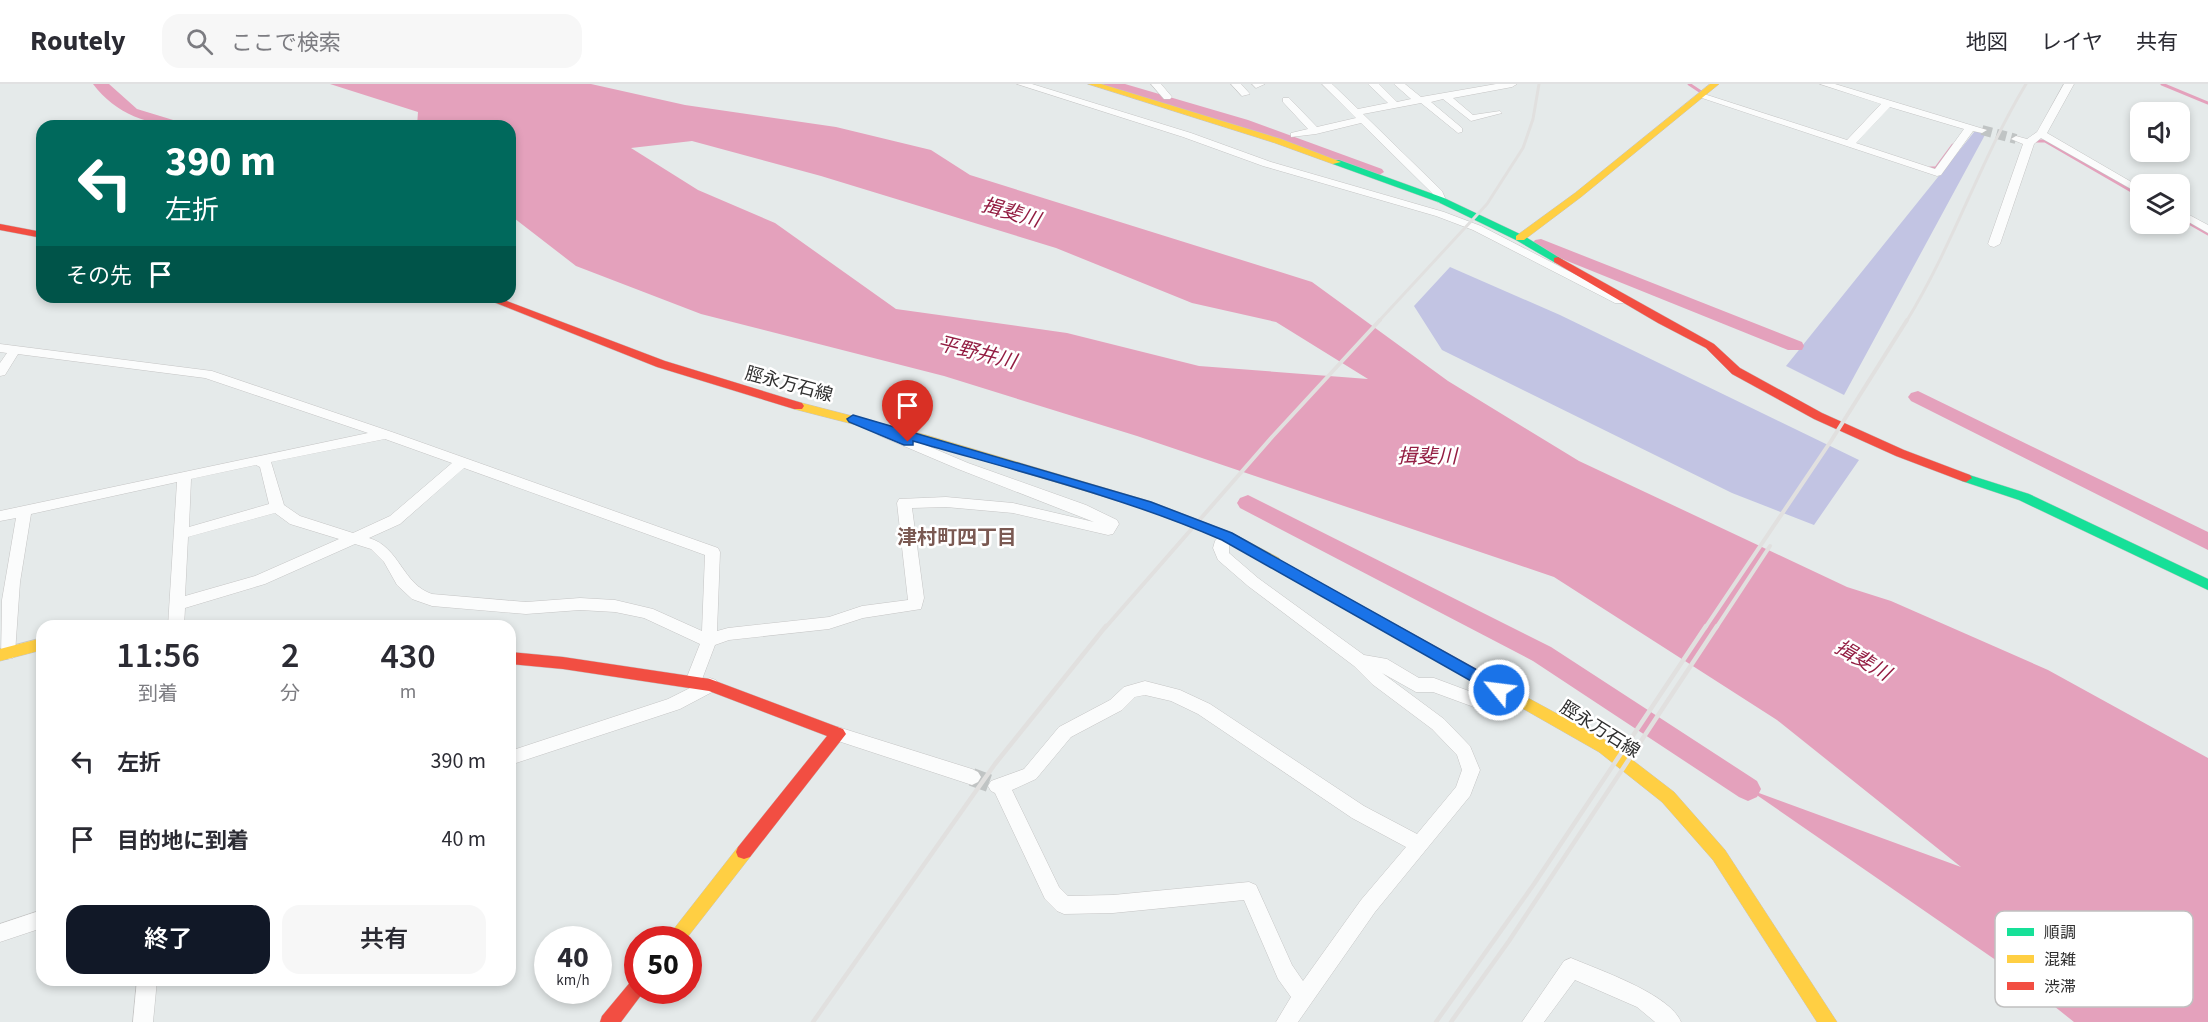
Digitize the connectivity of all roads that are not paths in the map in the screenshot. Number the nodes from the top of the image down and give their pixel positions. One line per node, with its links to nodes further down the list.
1 (1022, 84): 42 (street)
2 (1092, 84): 34 (street)
3 (1172, 84): 13 (street)
4 (1236, 84): 14 (street)
5 (1327, 84): 23 (street)
6 (1373, 84): 21 (street)
7 (1399, 84): 19 (street)
8 (1441, 84): 15 (street)
9 (1506, 84): 15 (street)
10 (1715, 84): 16 (street)
11 (1826, 84): 20 (street)
12 (2069, 84): 28 (street)
13 (1157, 85): 17 (street)
14 (1245, 94)
15 (1449, 95): 19 (street); 22 (street)
16 (1701, 96): 32 (street); 39 (street)
17 (1167, 97)
18 (1286, 100): 25 (street)
19 (1421, 100): 21 (street); 26 (street)
20 (1888, 103): 24 (street); 32 (street)
21 (1395, 105): 23 (street)
22 (1497, 113)
23 (1360, 116): 25 (street); 34 (street)
24 (1970, 128): 27 (street); 32 (street)
25 (1316, 130): 29 (street)
26 (1458, 130)
27 (1982, 130)
28 (2041, 134): 31 (street); 33 (street)
29 (1295, 135)
30 (2016, 139): 31 (street)
31 (2029, 142): 40 (street)
32 (1850, 143)
33 (2130, 185)
34 (1441, 200): 39 (street)
35 (2190, 219): 37 (street)
36 (0, 227): 38 (street)
37 (2208, 230)
38 (36, 234)
39 (1520, 238): 42 (street)
40 (1994, 244)
41 (502, 303): 46 (street, 脛永万石線)
42 (1662, 321): 57 (street)
43 (0, 348): 44 (street)
44 (15, 350): 45 (street); 47 (street)
45 (0, 372)
46 (853, 419): 55 (street, 脛永万石線); 60 (street)
47 (387, 435): 48 (street); 49 (street)
48 (258, 460): 50 (street); 51 (street)
49 (461, 463): 56 (street); 60 (street)
50 (184, 476): 52 (street); 54 (street)
51 (277, 507): 54 (street); 56 (street)
52 (25, 511): 53 (street); 62 (street)
53 (0, 516)
54 (181, 534): 58 (street)
55 (1227, 536): 64 (street); 66 (street, 脛永万石線)
56 (356, 537): 58 (street); 60 (street)
57 (2208, 585)
58 (177, 604): 59 (street)
59 (176, 620)
60 (709, 641): 65 (street)
61 (36, 646): 62 (street)
62 (4, 654)
63 (516, 659): 65 (street)
64 (1360, 661): 66 (street); 70 (street)
65 (701, 683): 67 (street); 68 (street)
66 (1518, 700): 82 (street, 脛永万石線)
67 (838, 734): 69 (street); 72 (street)
68 (516, 756)
69 (972, 777)
70 (1418, 844): 75 (street); 75 (street)
71 (36, 921): 73 (street)
72 (685, 926)
73 (0, 933)
74 (146, 986): 77 (street)
75 (1303, 997): 79 (street)
76 (624, 1003): 78 (street)
77 (143, 1022)
78 (609, 1022)
79 (1286, 1022)
80 (1532, 1022): 81 (street)
81 (1671, 1022)
82 (1828, 1022)

